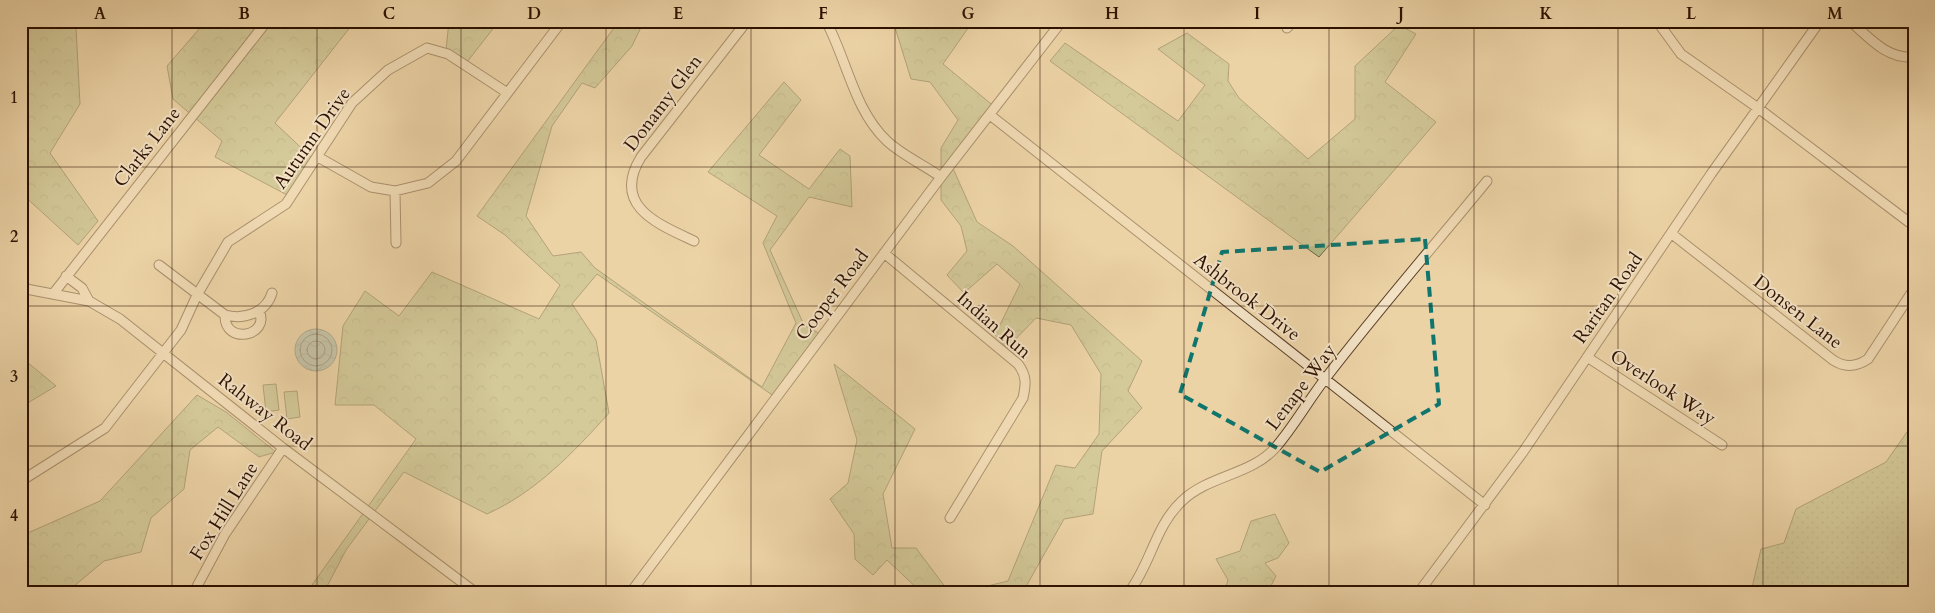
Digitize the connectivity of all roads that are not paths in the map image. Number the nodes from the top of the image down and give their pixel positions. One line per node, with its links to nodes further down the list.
1 (267, 21): 23 (street, Clarks Lane)
2 (562, 21): 10 (street)
3 (746, 21): 19 (street, Donamy Glen)
4 (826, 21): 14 (street)
5 (1062, 21): 12 (street, Cooper Road)
6 (1657, 21): 11 (street)
7 (1820, 21): 11 (street, Raritan Road)
8 (1850, 21): 9 (street)
9 (1914, 57)
10 (506, 92): 13 (street, Autumn Drive); 16 (street)
11 (1758, 108): 17 (street); 18 (street, Raritan Road)
12 (990, 115): 14 (street, Cooper Road); 34 (street, Ashbrook Drive)
13 (318, 157): 16 (street); 28 (street, Autumn Drive)
14 (941, 177): 21 (street, Cooper Road)
15 (1488, 181): 34 (street, Lenape Way)
16 (394, 192): 20 (street)
17 (1914, 226)
18 (1672, 234): 25 (street, Donsen Lane); 33 (street, Raritan Road)
19 (694, 241)
20 (396, 243)
21 (884, 254): 39 (street, Indian Run); 42 (street, Cooper Road)
22 (159, 265): 28 (street)
23 (66, 276): 27 (street, Clarks Lane); 29 (street)
24 (21, 288): 27 (street, Rahway Road)
25 (1914, 290)
26 (272, 293): 30 (street)
27 (53, 294): 29 (street, Rahway Road)
28 (197, 295): 31 (street); 32 (street, Autumn Drive)
29 (89, 301): 32 (street, Rahway Road)
30 (258, 311): 31 (street); 31 (street)
31 (225, 315)
32 (166, 353): 36 (street, Rahway Road); 37 (street, Autumn Drive)
33 (1587, 357): 35 (street, Overlook Way); 38 (street, Raritan Road)
34 (1325, 379): 38 (street, Ashbrook Drive); 43 (street, Lenape Way)
35 (1722, 445)
36 (283, 448): 40 (street, Fox Hill Lane); 41 (street, Rahway Road)
37 (21, 481)
38 (1485, 505): 44 (street, Raritan Road)
39 (950, 518)
40 (194, 592)
41 (475, 592)
42 (631, 592)
43 (1129, 592)
44 (1419, 592)

